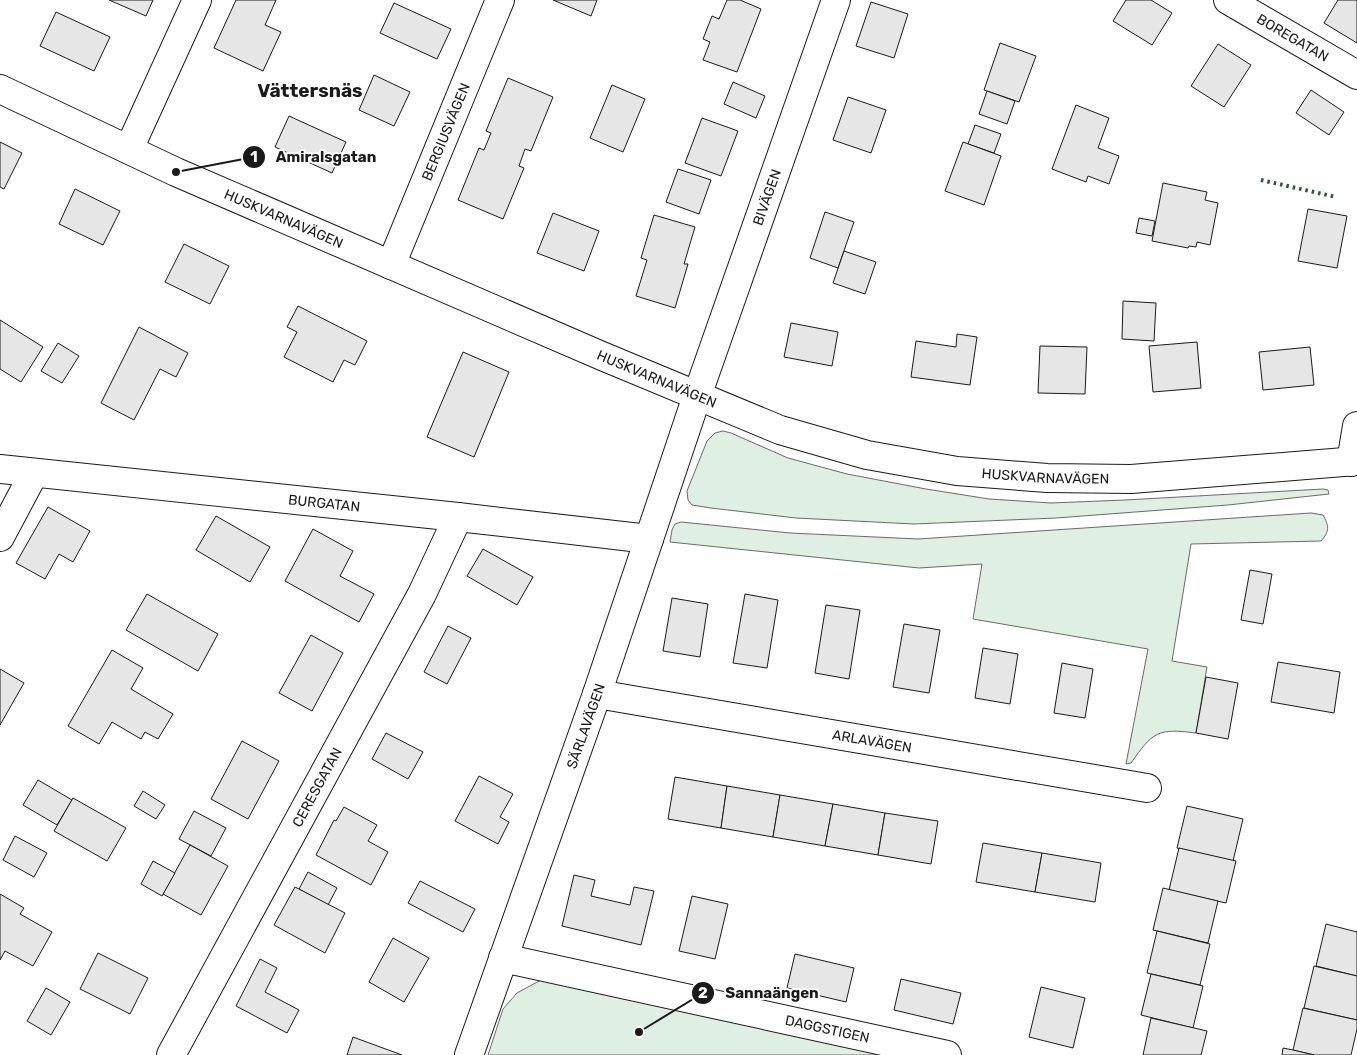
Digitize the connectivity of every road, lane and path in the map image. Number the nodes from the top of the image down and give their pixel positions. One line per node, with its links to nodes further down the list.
1 (197, 0): 7 (street)
2 (500, 0): 8 (street, BERGIUSVÄGEN)
3 (836, 0): 9 (street, BIVÄGEN)
4 (1228, 0): 5 (street, BOREGATAN)
5 (1357, 75)
6 (0, 89): 7 (street, HUSKVARNAVÄGEN)
7 (129, 149): 8 (street, HUSKVARNAVÄGEN)
8 (390, 265): 9 (street, HUSKVARNAVÄGEN)
9 (698, 396): 11 (street, HUSKVARNAVÄGEN); 16 (street, SÄRLAVÄGEN)
10 (1357, 426): 11 (street)
11 (1354, 461)
12 (0, 469): 13 (street, BURGATAN)
13 (34, 473): 14 (street, BURGATAN); 15 (street)
14 (458, 517): 16 (street, BURGATAN); 20 (street, CERESGATAN)
15 (0, 537)
16 (649, 539): 17 (street, SÄRLAVÄGEN)
17 (597, 694): 18 (street, ARLAVÄGEN); 19 (street, SÄRLAVÄGEN)
18 (1147, 788)
19 (503, 958): 21 (street, SÄRLAVÄGEN); 22 (street, DAGGSTIGEN)
20 (171, 1055)
21 (469, 1055)
22 (947, 1055)

